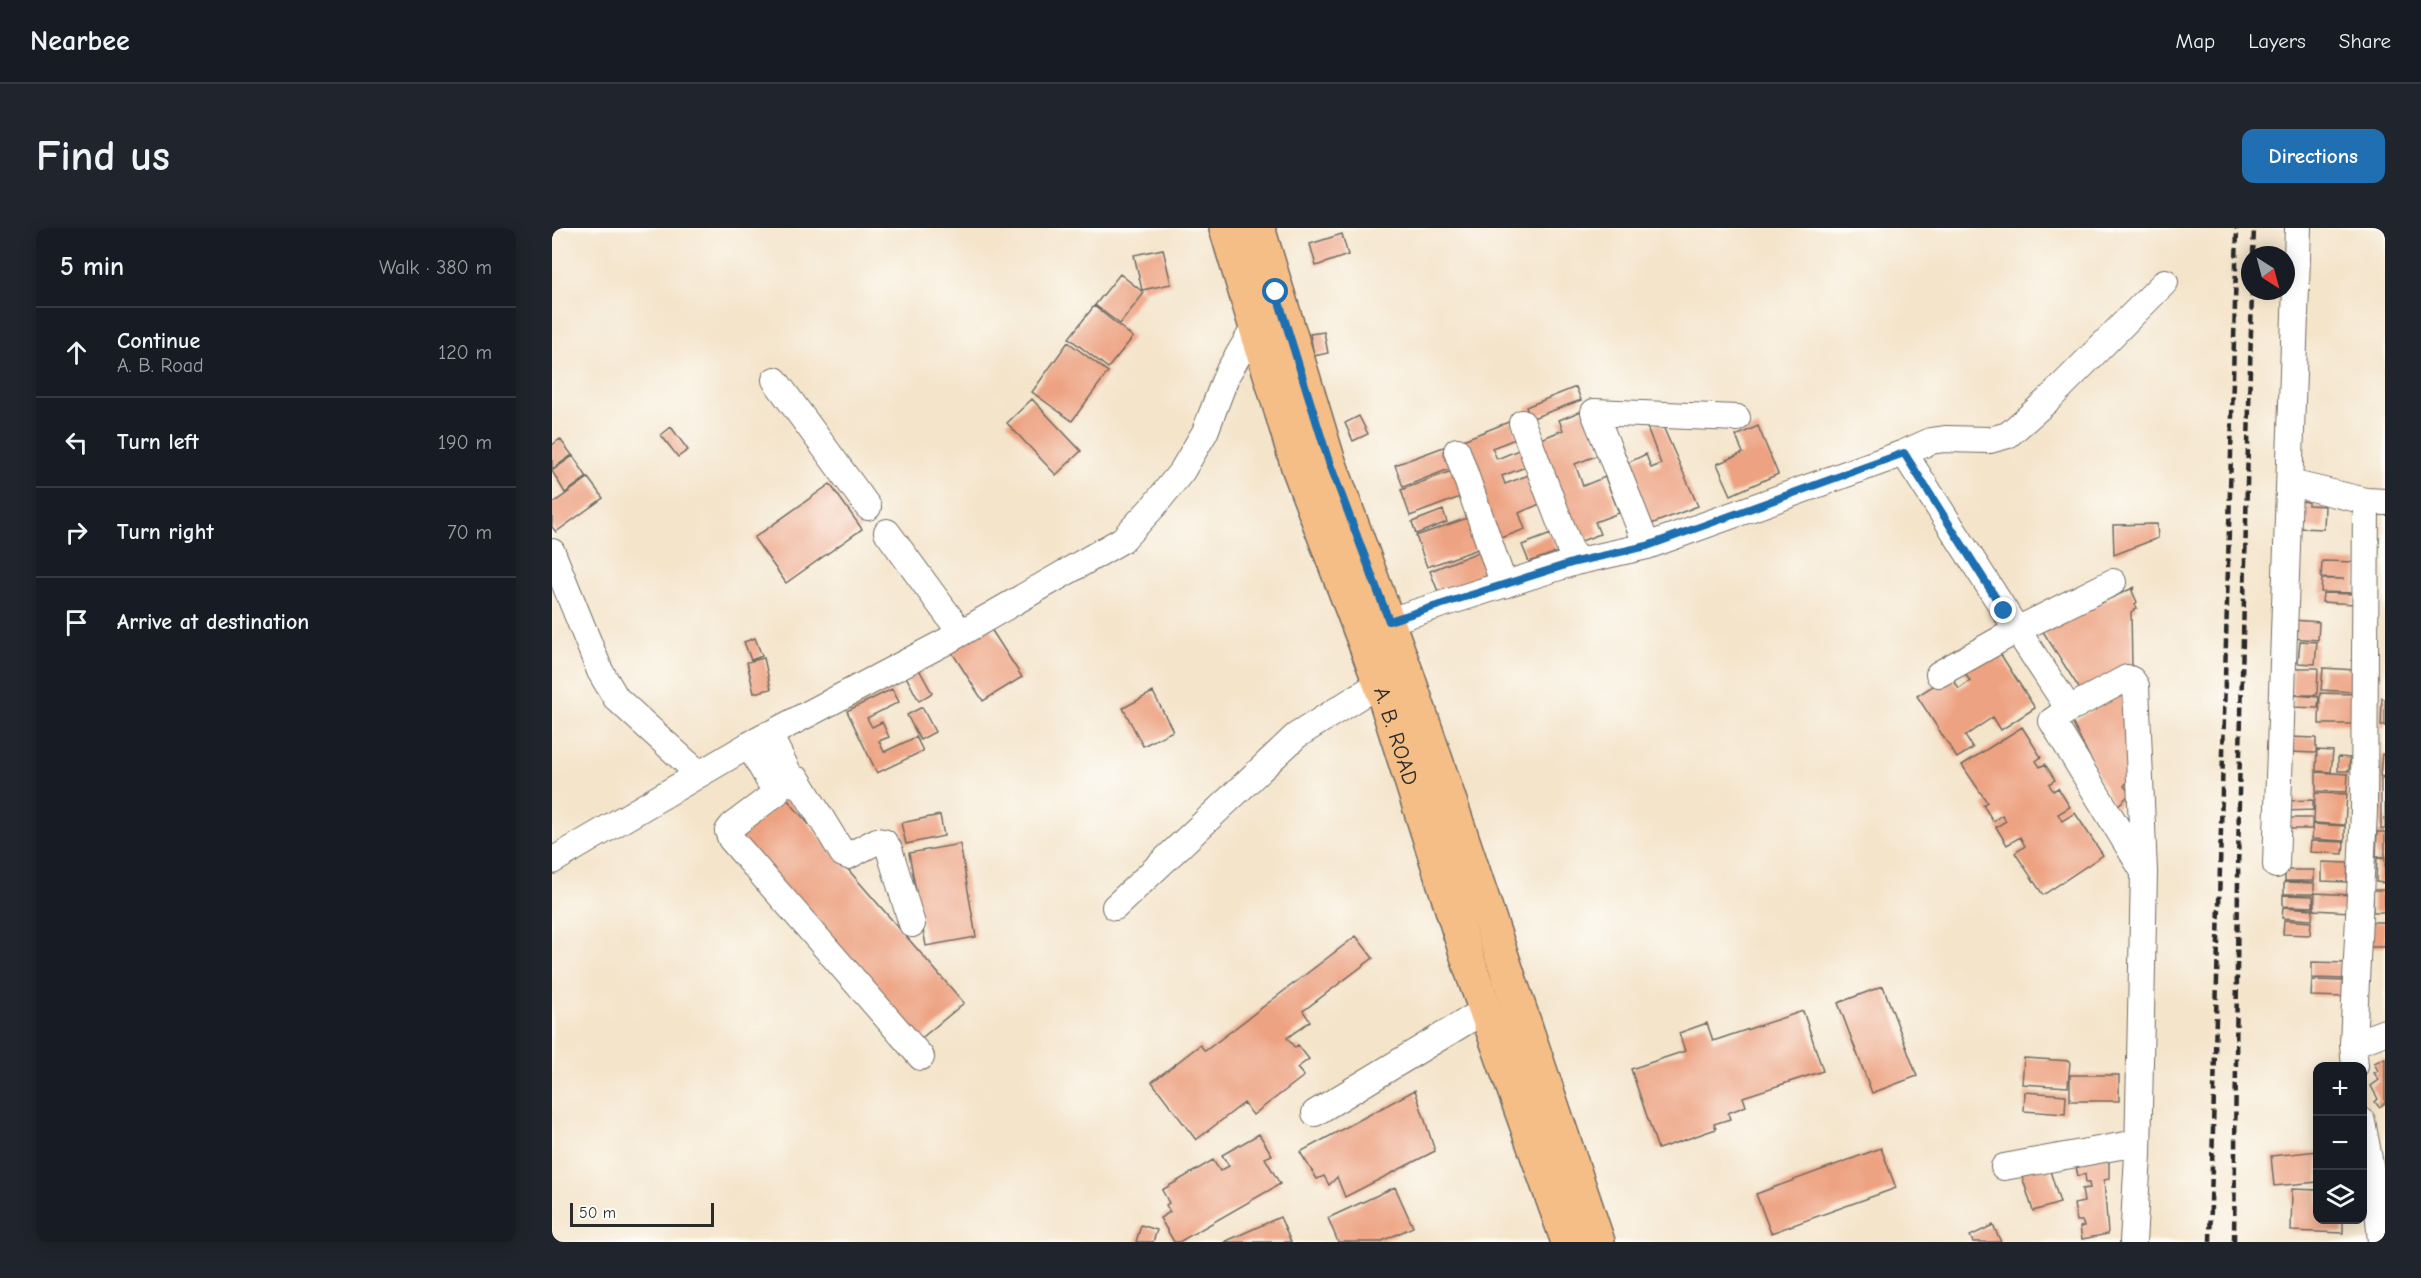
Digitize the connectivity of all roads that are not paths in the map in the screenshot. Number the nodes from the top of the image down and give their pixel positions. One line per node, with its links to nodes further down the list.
1 (1226, 228): 5 (main road, A. B. ROAD)
2 (1258, 228): 6 (main road, A. B. ROAD)
3 (2298, 228): 13 (street)
4 (2165, 282): 11 (street)
5 (1255, 327): 6 (main road, A. B. ROAD); 24 (street)
6 (1284, 368): 12 (main road, A. B. ROAD)
7 (776, 380): 15 (street)
8 (1737, 418): 17 (street)
9 (1522, 423): 19 (street)
10 (1457, 451): 21 (street)
11 (1904, 453): 17 (street); 23 (street)
12 (1313, 463): 22 (main road, A. B. ROAD); 26 (main road, A. B. ROAD)
13 (2290, 483): 14 (street); 32 (street)
14 (2376, 502): 38 (street)
15 (868, 507)
16 (887, 532): 24 (street)
17 (1647, 546): 19 (street)
18 (552, 552): 29 (street)
19 (1575, 562): 21 (street)
20 (2113, 582): 23 (street)
21 (1504, 585): 22 (street)
22 (1389, 621): 46 (main road, A. B. ROAD)
23 (2017, 630): 25 (street); 27 (street)
24 (961, 633): 28 (street)
25 (1939, 674)
26 (1380, 683): 34 (street); 36 (main road, A. B. ROAD)
27 (2069, 709): 33 (street); 33 (street)
28 (759, 739): 29 (street); 30 (street)
29 (698, 773): 31 (street)
30 (785, 789): 35 (street); 39 (street)
31 (552, 861)
32 (2277, 865)
33 (2144, 872): 41 (street)
34 (1115, 907)
35 (912, 924)
36 (1485, 1010): 40 (street); 45 (main road, A. B. ROAD)
37 (2385, 1032): 38 (street)
38 (2354, 1055)
39 (921, 1057)
40 (1315, 1113)
41 (2137, 1143): 43 (street); 47 (street)
42 (2367, 1144): 44 (street)
43 (2004, 1167)
44 (2381, 1207): 48 (street)
45 (1568, 1242)
46 (1598, 1242)
47 (2133, 1242)
48 (2381, 1242)

